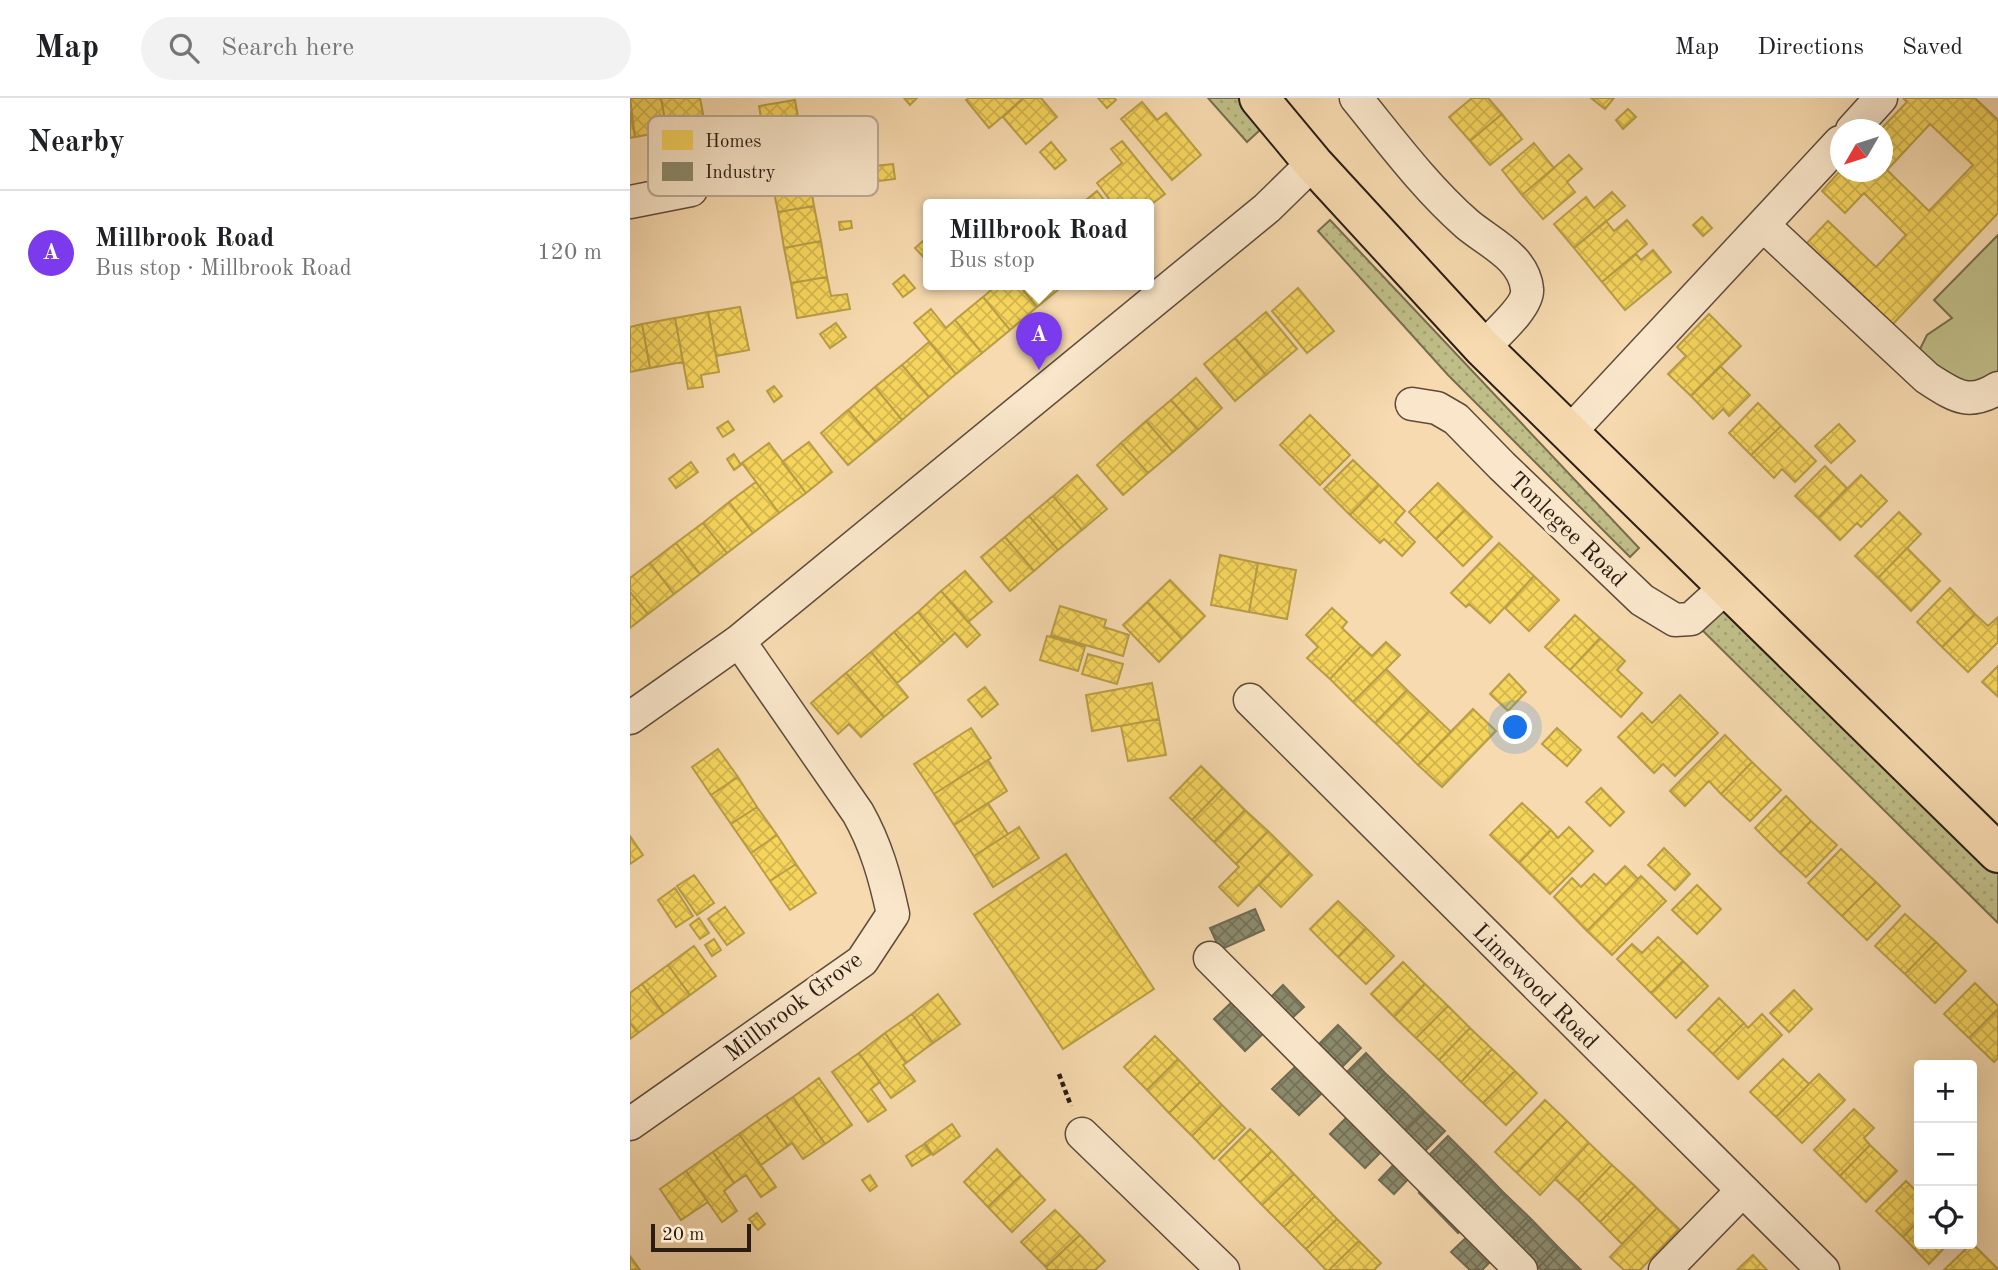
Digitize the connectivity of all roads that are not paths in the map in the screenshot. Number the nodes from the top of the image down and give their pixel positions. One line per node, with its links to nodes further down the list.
1 (1259, 98): 6 (main road)
2 (1356, 98): 10 (street)
3 (1881, 98): 4 (street)
4 (1862, 119)
5 (1830, 153): 9 (street)
6 (1313, 163): 10 (main road); 15 (street)
7 (660, 196): 8 (street)
8 (630, 202)
9 (1763, 225): 11 (street); 13 (street)
10 (1483, 348): 13 (main road)
11 (1998, 388)
12 (1412, 404): 14 (street, Tonlegee Road)
13 (1569, 433): 14 (main road)
14 (1726, 587): 18 (main road)
15 (739, 641): 17 (street); 20 (street, Millbrook Grove)
16 (1250, 700): 22 (street, Limewood Road)
17 (630, 718)
18 (1998, 853)
19 (1210, 958): 24 (street)
20 (630, 1124)
21 (1082, 1134): 23 (street)
22 (1742, 1191): 25 (street); 26 (street, Limewood Road)
23 (1223, 1270)
24 (1521, 1270)
25 (1665, 1270)
26 (1823, 1270)

